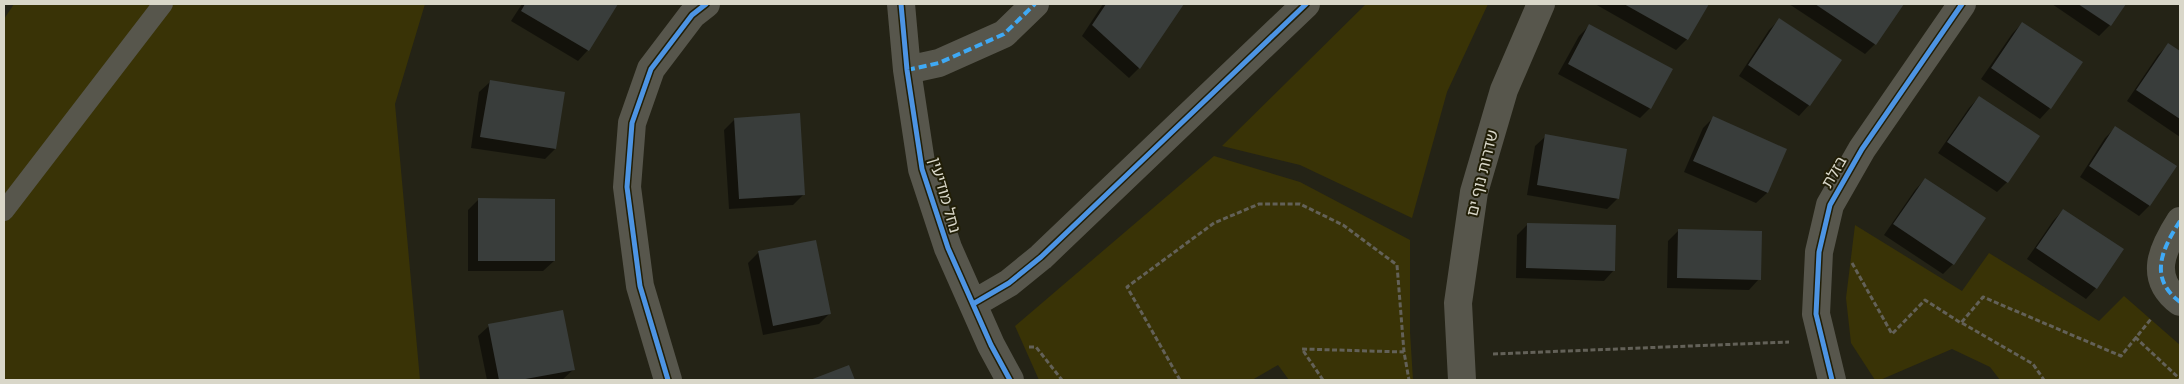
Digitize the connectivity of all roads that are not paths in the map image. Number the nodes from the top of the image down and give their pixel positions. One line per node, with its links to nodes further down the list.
1 (163, 4): 9 (lane)
2 (706, 4): 14 (street)
3 (901, 4): 8 (street, נחל מודיעין)
4 (1035, 4): 8 (street)
5 (1306, 4): 12 (street)
6 (1541, 4): 13 (street, שדרות נוף ים)
7 (1962, 4): 16 (street, בזלת)
8 (907, 70): 12 (street, נחל מודיעין)
9 (4, 211)
10 (2180, 221): 11 (street)
11 (2175, 299)
12 (973, 304): 15 (street, נחל מודיעין)
13 (1462, 368)
14 (668, 380)
15 (1010, 380)
16 (1832, 380)

